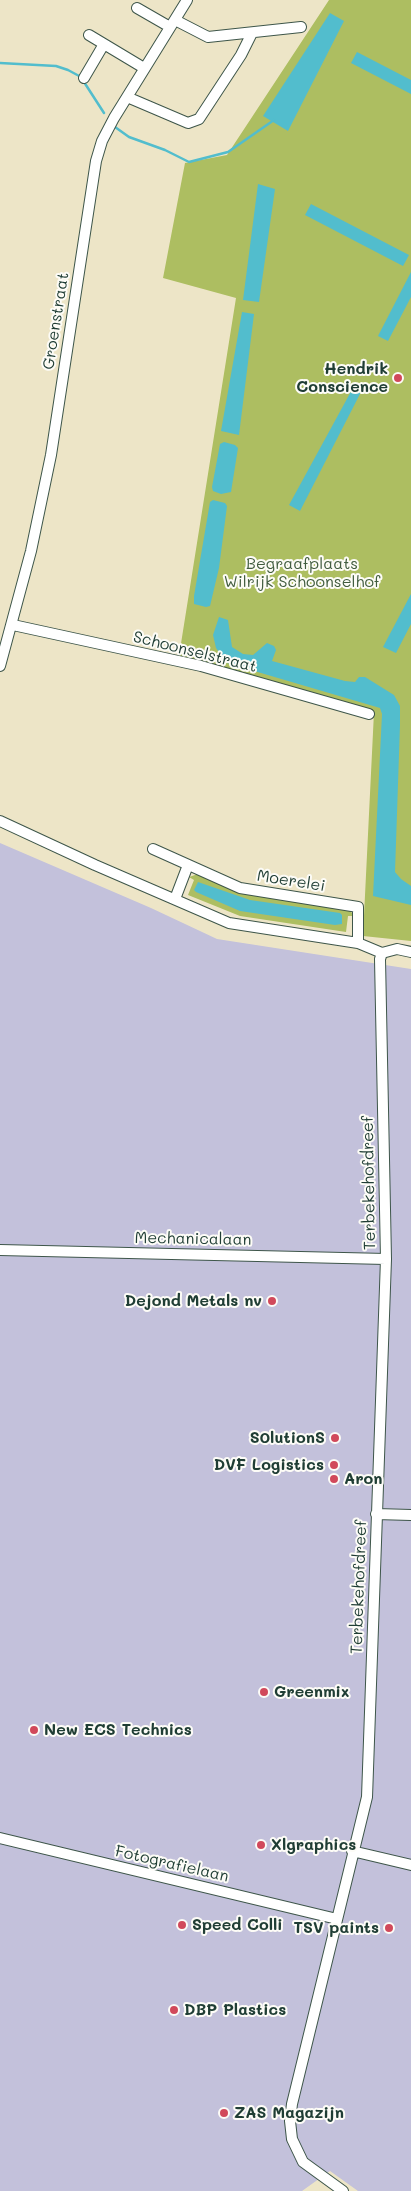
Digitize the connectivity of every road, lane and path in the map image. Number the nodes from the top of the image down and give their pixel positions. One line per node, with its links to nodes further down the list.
1 (187, 0): 3 (street, Groenstraat)
2 (137, 8): 3 (street)
3 (172, 23): 5 (street); 8 (street, Groenstraat)
4 (301, 28): 5 (street)
5 (252, 33): 10 (street)
6 (89, 35): 7 (street)
7 (104, 44): 8 (street); 9 (street)
8 (144, 68): 10 (street, Groenstraat)
9 (84, 78)
10 (127, 97): 11 (street, Groenstraat)
11 (13, 625): 12 (street, Groenstraat); 13 (street, Schoonselstraat)
12 (0, 666)
13 (369, 714)
14 (0, 821): 16 (street)
15 (0, 826): 16 (street)
16 (18, 830): 19 (street)
17 (153, 849): 18 (street, Moerelei)
18 (188, 865): 19 (street); 20 (street, Moerelei)
19 (175, 899): 20 (street)
20 (358, 943): 22 (street)
21 (411, 952): 22 (street)
22 (382, 953): 24 (street, Terbekehofdreef)
23 (0, 1250): 24 (street, Mechanicalaan)
24 (386, 1259): 25 (street, Terbekehofdreef)
25 (376, 1514): 26 (street); 28 (street, Terbekehofdreef)
26 (411, 1515)
27 (0, 1838): 30 (street, Fotografielaan)
28 (352, 1851): 29 (street); 30 (street, Terbekehofdreef)
29 (411, 1865)
30 (337, 1919): 31 (street, Terbekehofdreef)
31 (343, 2191)

